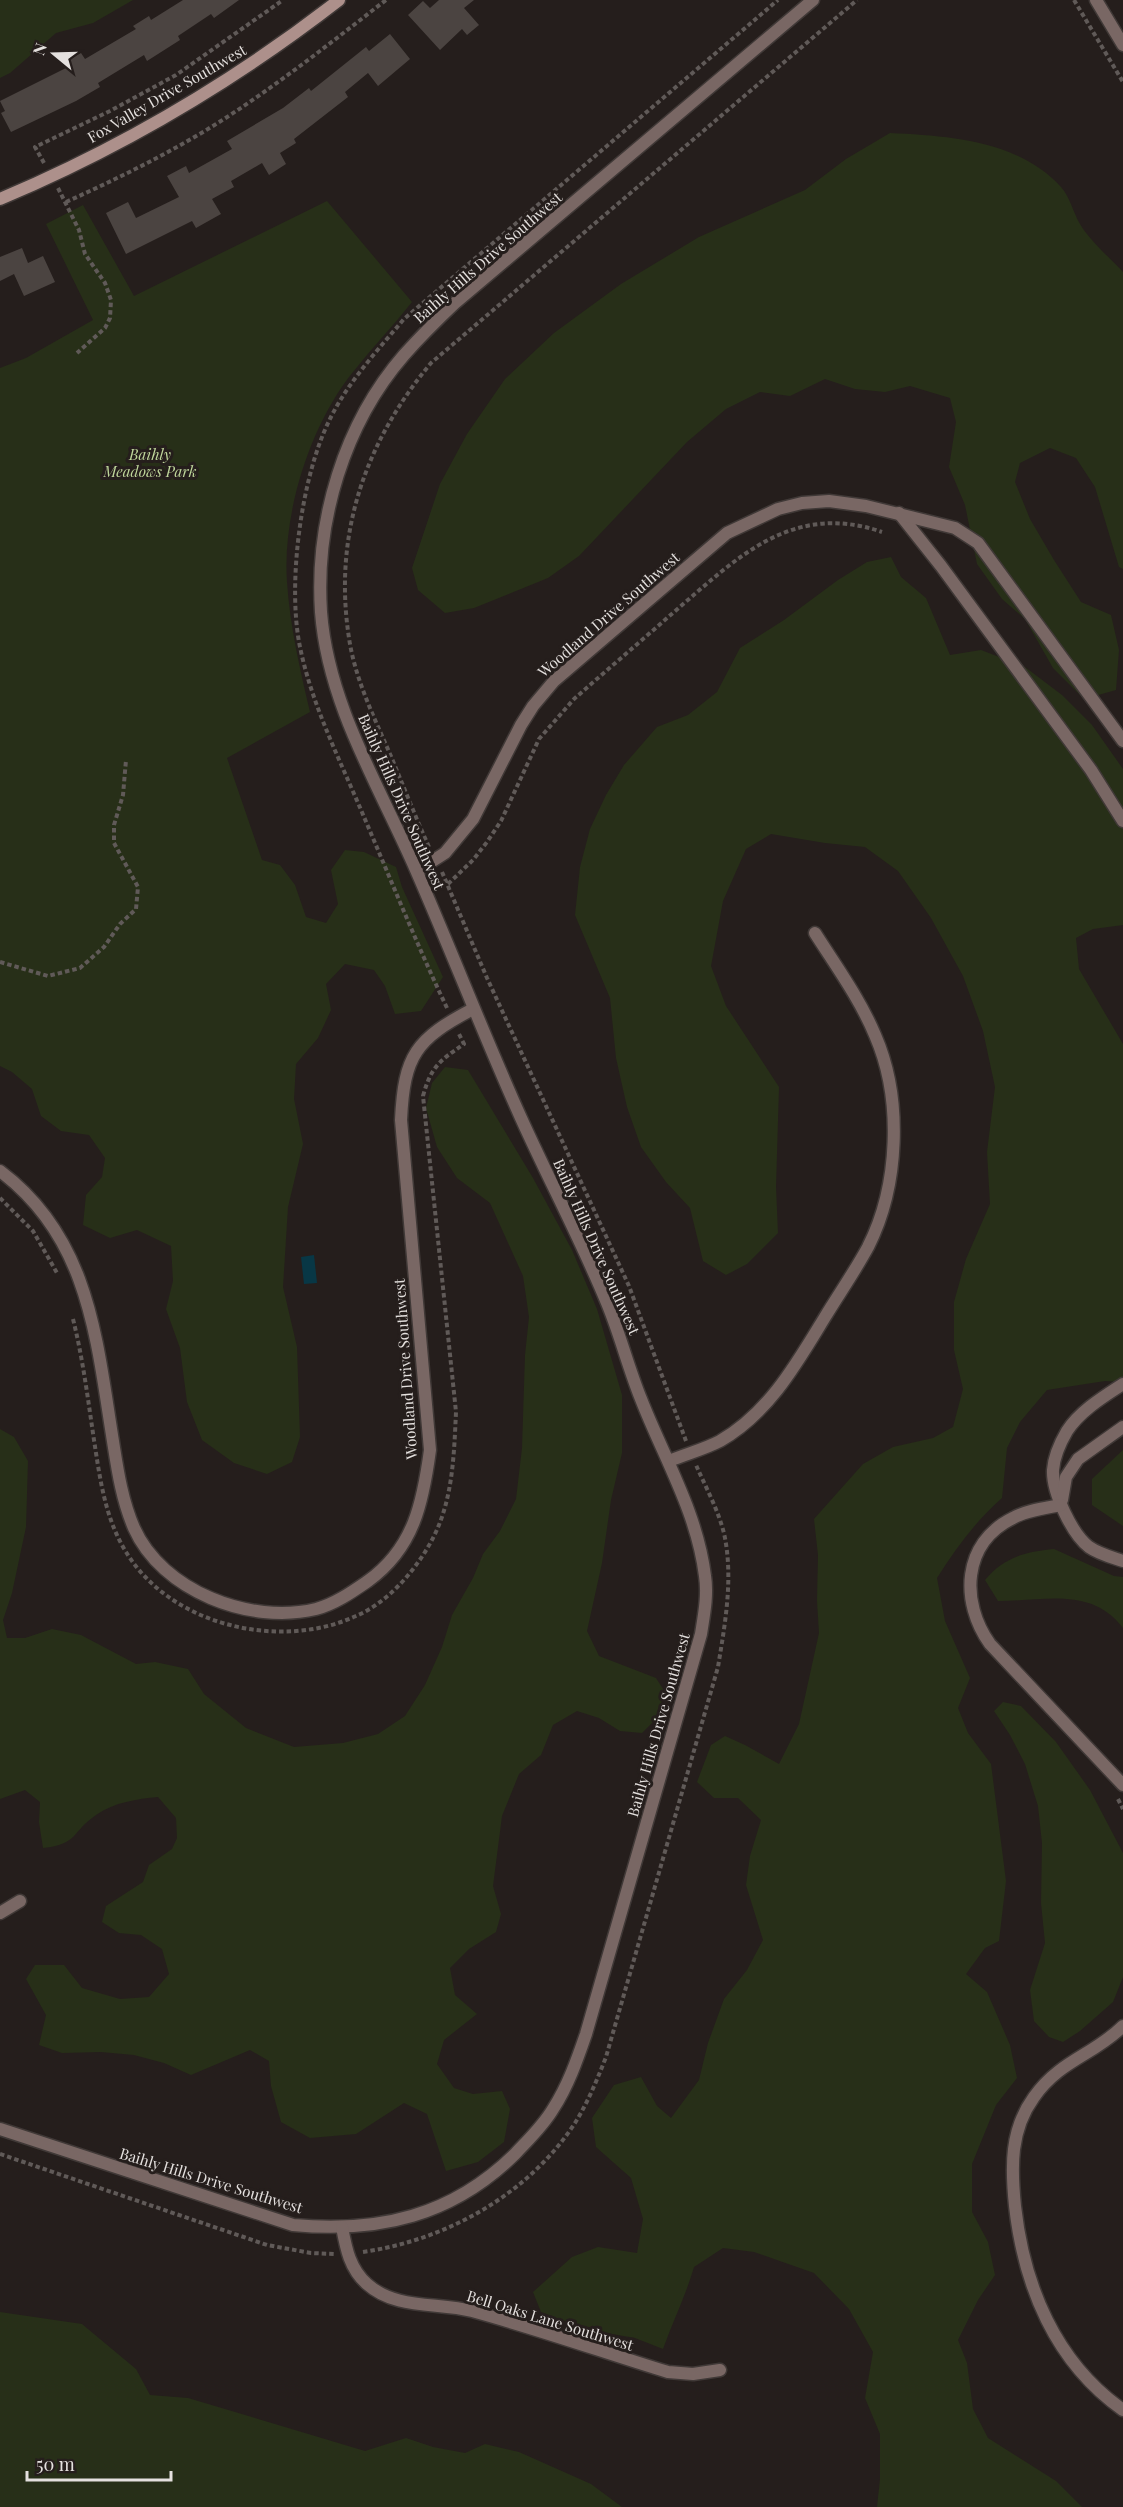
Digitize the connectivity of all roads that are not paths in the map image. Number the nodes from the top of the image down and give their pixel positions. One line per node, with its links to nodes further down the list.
1 (339, 0): 5 (street, Fox Valley Drive Southwest)
2 (813, 0): 9 (street, Baihly Hills Drive Southwest)
3 (1096, 0): 4 (street)
4 (1123, 45)
5 (0, 199)
6 (899, 513): 7 (street, Woodland Drive Southwest); 8 (street); 9 (street, Woodland Drive Southwest)
7 (1123, 741)
8 (1123, 821)
9 (417, 871): 11 (street, Baihly Hills Drive Southwest)
10 (815, 933): 15 (street)
11 (473, 1010): 12 (street, Woodland Drive Southwest); 15 (street, Baihly Hills Drive Southwest)
12 (0, 1172)
13 (1123, 1384): 16 (street)
14 (1123, 1427): 16 (street)
15 (669, 1461): 23 (street, Baihly Hills Drive Southwest)
16 (1061, 1505): 17 (street); 18 (street)
17 (1123, 1561)
18 (1123, 1785)
19 (20, 1901): 20 (street)
20 (0, 1913)
21 (1120, 2034): 25 (street)
22 (0, 2129): 23 (street, Baihly Hills Drive Southwest)
23 (342, 2227): 24 (street, Bell Oaks Lane Southwest)
24 (720, 2370)
25 (1123, 2410)

